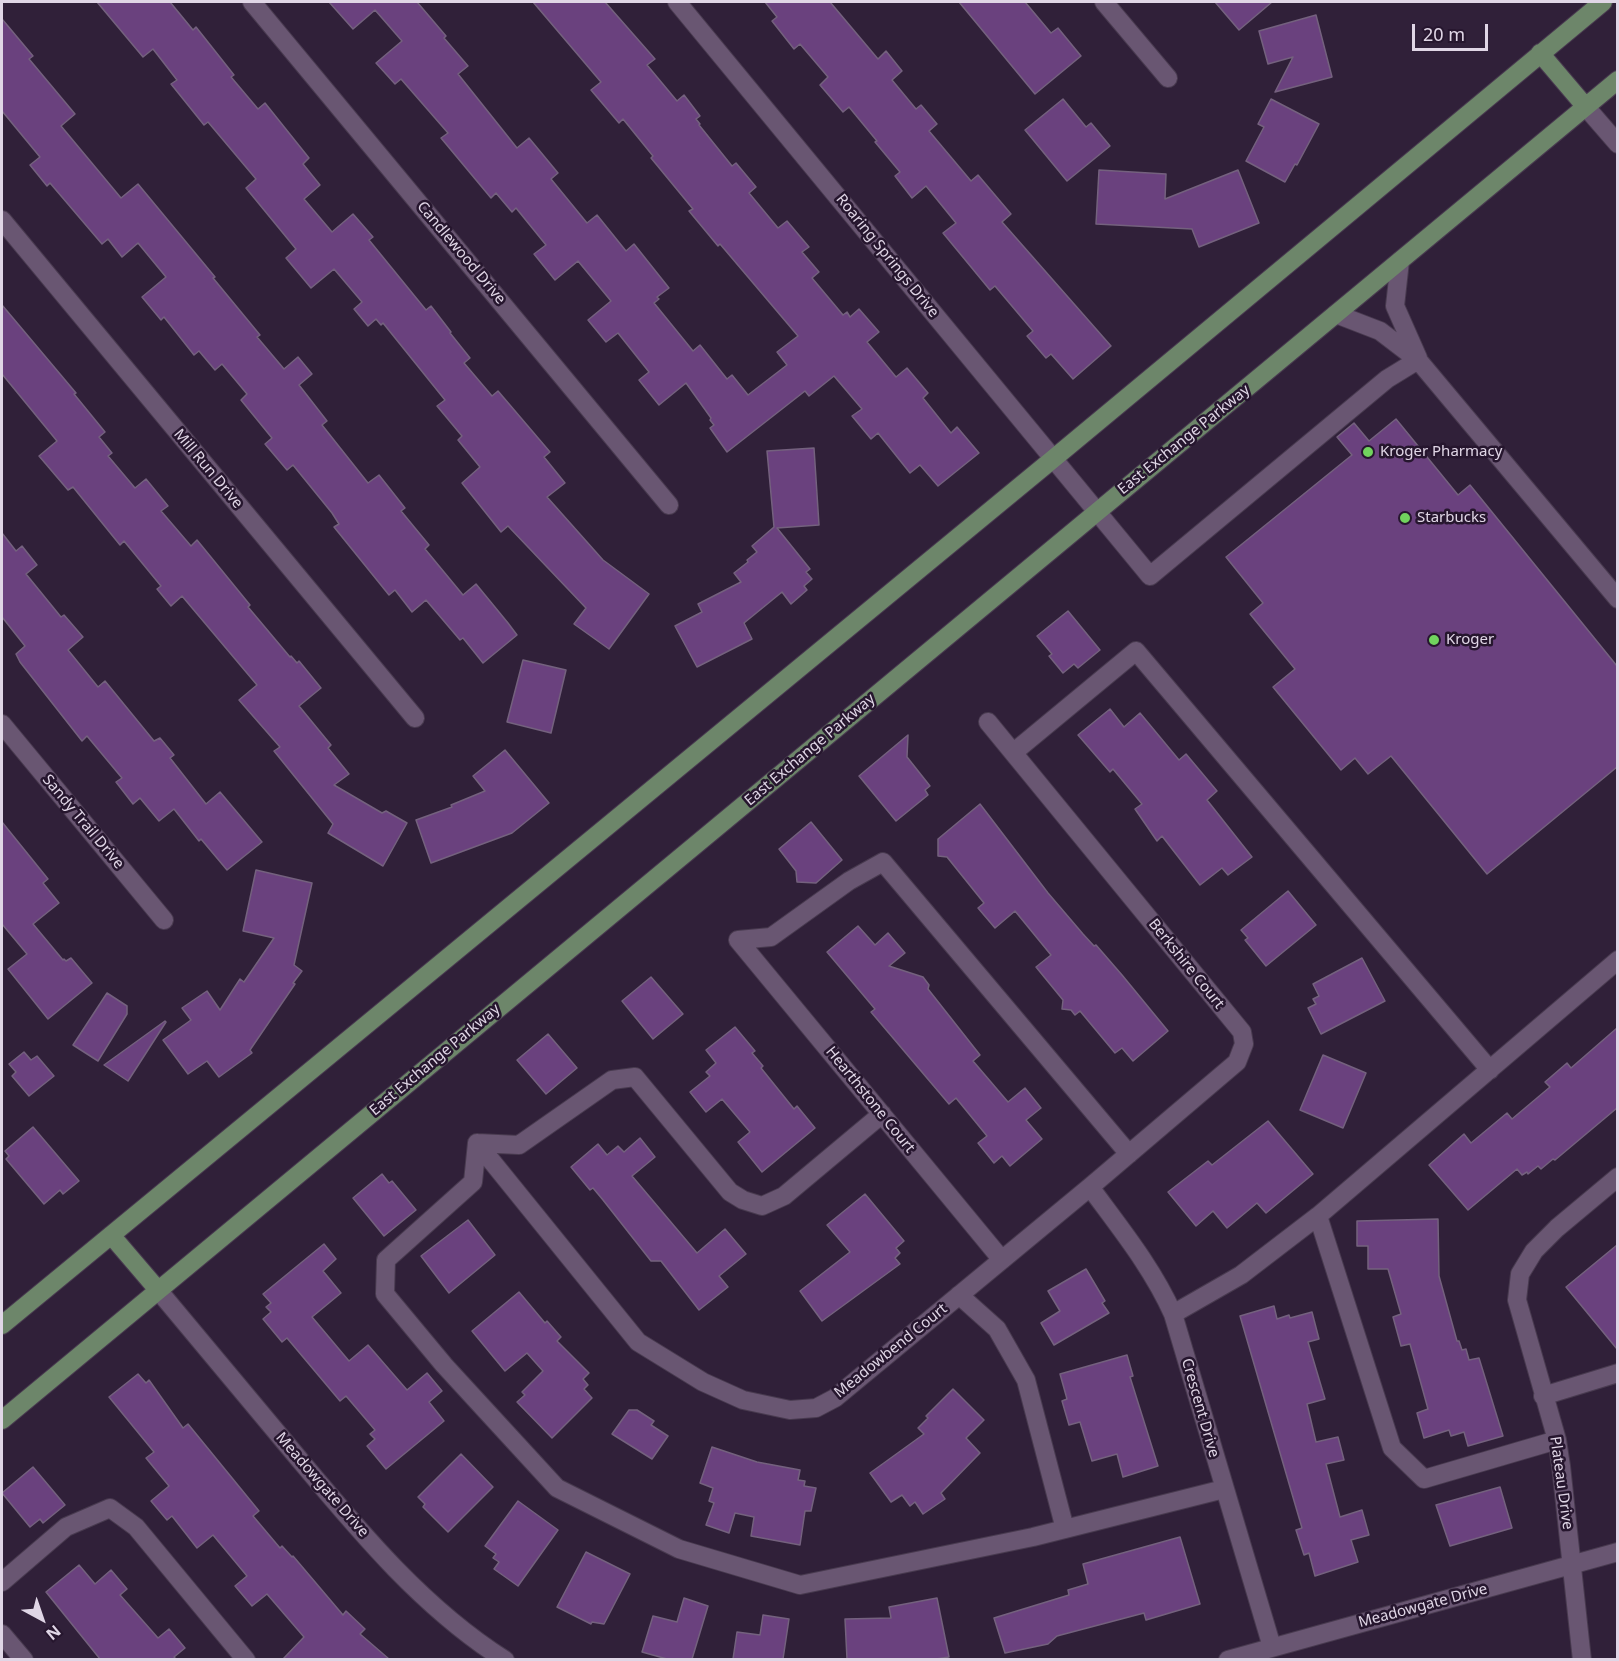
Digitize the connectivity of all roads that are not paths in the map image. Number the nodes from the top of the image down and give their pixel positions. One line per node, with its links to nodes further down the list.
1 (252, 2): 15 (street, Candlewood Drive)
2 (677, 2): 14 (street, Roaring Springs Drive)
3 (1104, 2): 6 (street)
4 (1603, 2): 5 (main road)
5 (1540, 53): 8 (main road); 14 (main road)
6 (1168, 78)
7 (1617, 80): 8 (main road, East Exchange Parkway)
8 (1585, 106): 9 (street); 11 (main road, East Exchange Parkway)
9 (1617, 144)
10 (2, 220): 18 (street, Mill Run Drive)
11 (1400, 261): 12 (main road, East Exchange Parkway); 13 (street)
12 (1336, 314): 13 (street); 16 (main road, East Exchange Parkway)
13 (1418, 360): 16 (street, Roaring Springs Drive); 17 (street)
14 (1053, 459): 16 (street, Roaring Springs Drive); 31 (main road)
15 (669, 505)
16 (1096, 512): 33 (main road, East Exchange Parkway)
17 (1617, 599)
18 (415, 718)
19 (988, 722): 21 (street, Berkshire Court)
20 (2, 724): 22 (street, Sandy Trail Drive)
21 (1014, 752): 24 (street); 27 (street, Berkshire Court)
22 (164, 920)
23 (1617, 960): 24 (street)
24 (1490, 1070): 30 (street)
25 (882, 1114): 26 (street); 27 (street, Hearthstone Court); 32 (street, Hearthstone Court)
26 (477, 1143): 34 (street, Meadowbend Court); 42 (street)
27 (1129, 1154): 29 (street, Berkshire Court)
28 (1617, 1177): 38 (street, Plateau Drive)
29 (1090, 1187): 32 (street, Meadowbend Court); 35 (street, Crescent Drive)
30 (1318, 1216): 35 (street); 40 (street)
31 (111, 1234): 33 (main road); 36 (main road)
32 (1002, 1260): 34 (street, Meadowbend Court)
33 (158, 1290): 39 (main road, East Exchange Parkway); 50 (street, Meadowgate Drive)
34 (959, 1295): 42 (street)
35 (1173, 1314): 41 (street, Crescent Drive)
36 (2, 1325)
37 (1617, 1372): 38 (street)
38 (1543, 1396): 40 (street, Plateau Drive)
39 (2, 1420)
40 (1557, 1440): 44 (street, Plateau Drive)
41 (1224, 1489): 42 (street); 47 (street, Crescent Drive)
42 (1065, 1529)
43 (1617, 1552): 44 (street, Meadowgate Drive)
44 (1571, 1566): 47 (street, Meadowgate Drive); 52 (street, Plateau Drive)
45 (2, 1582): 49 (street)
46 (2, 1634): 48 (street)
47 (1272, 1647): 51 (street, Meadowgate Drive)
48 (24, 1659)
49 (246, 1659)
50 (505, 1659)
51 (1228, 1659)
52 (1581, 1659)

